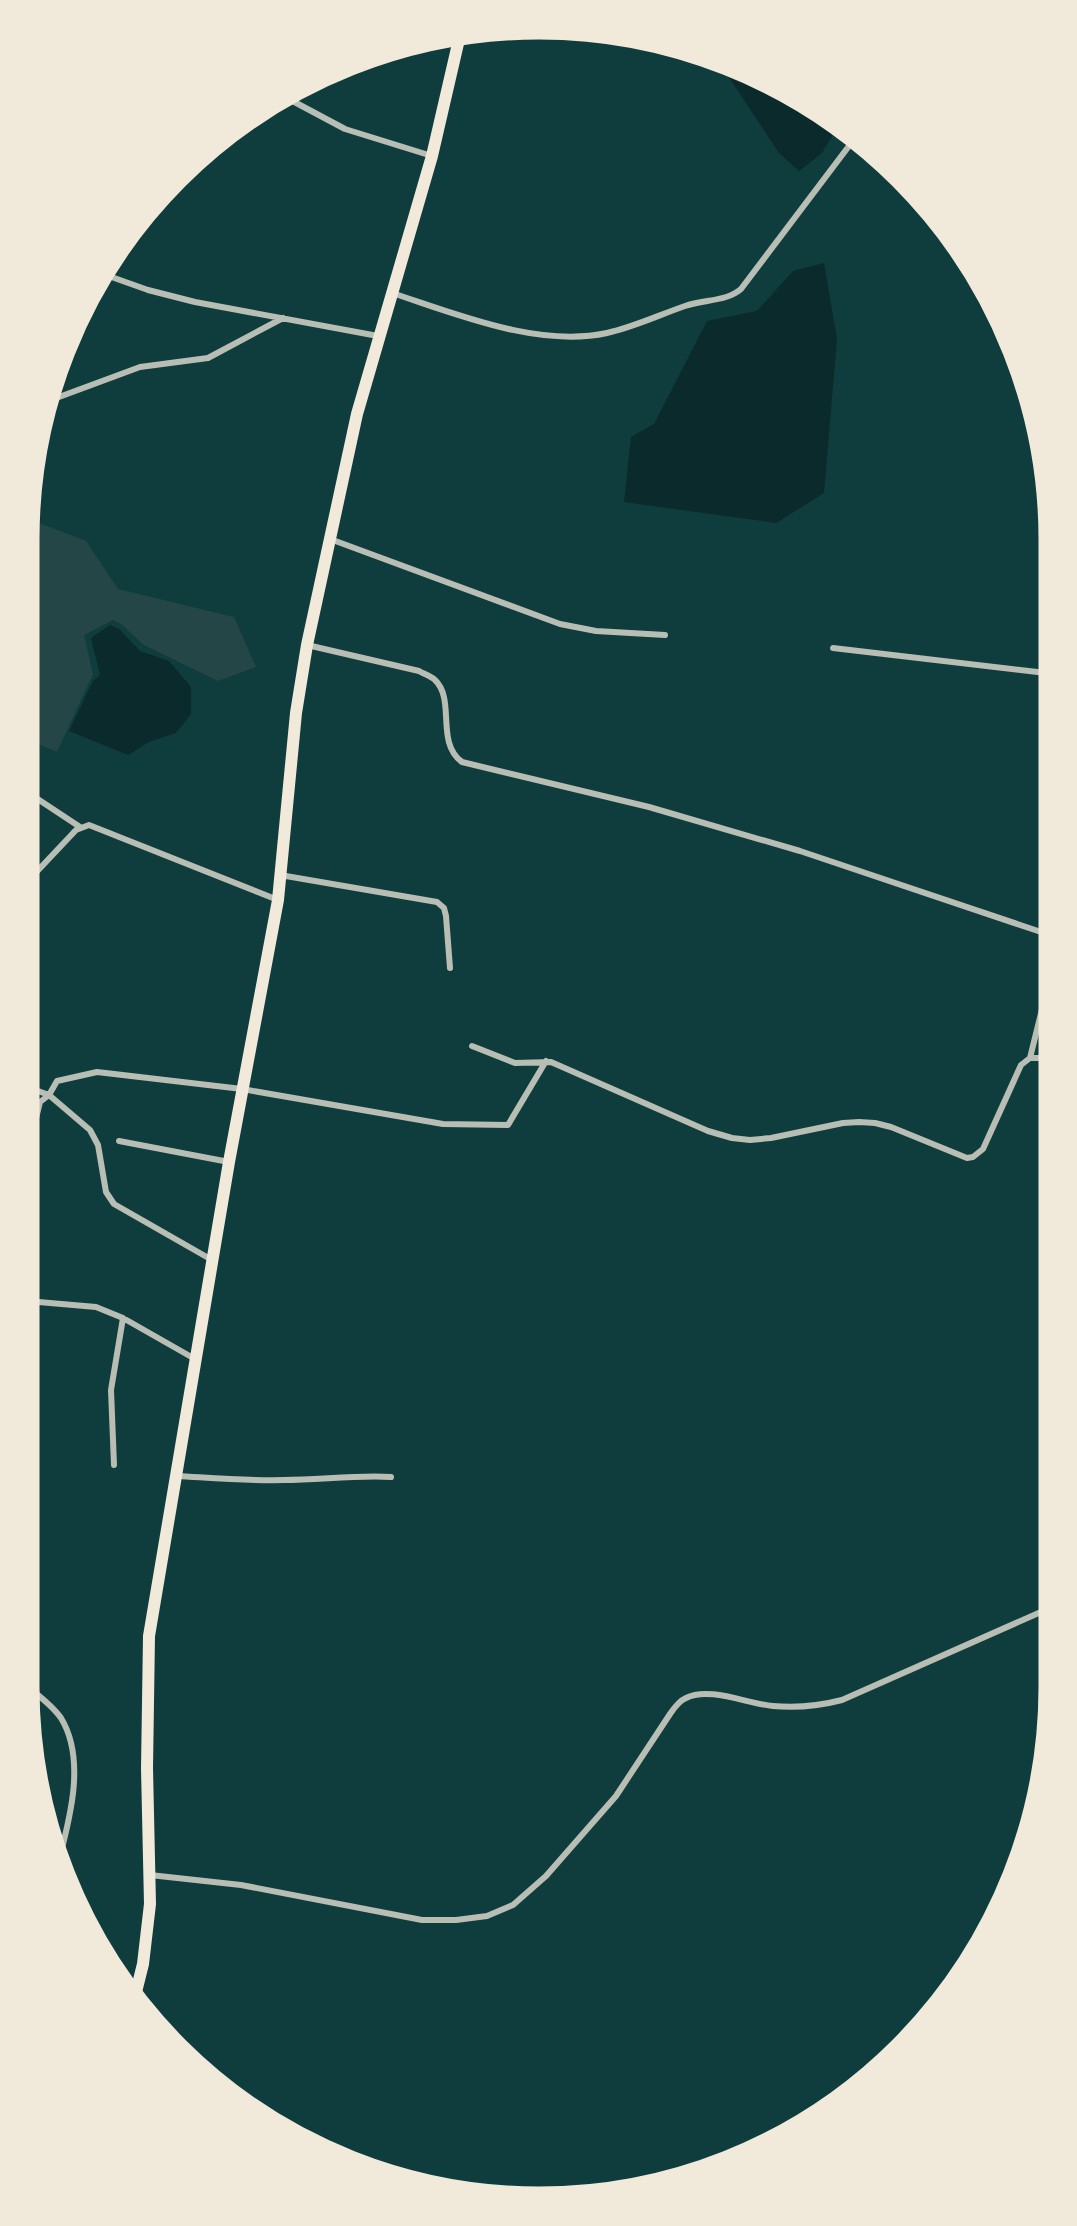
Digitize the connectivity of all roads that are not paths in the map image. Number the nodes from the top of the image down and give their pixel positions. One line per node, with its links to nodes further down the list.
1 (458, 44): 4 (main road)
2 (294, 102): 4 (street)
3 (849, 146): 6 (street)
4 (432, 156): 6 (main road)
5 (112, 277): 7 (street)
6 (391, 292): 8 (main road)
7 (283, 318): 8 (street); 9 (street)
8 (378, 336): 10 (main road)
9 (58, 397)
10 (329, 539): 11 (street); 12 (main road)
11 (665, 635)
12 (307, 645): 18 (main road); 20 (street)
13 (833, 648): 14 (street)
14 (1040, 672)
15 (38, 799): 16 (street)
16 (80, 827): 17 (street); 19 (street)
17 (38, 871)
18 (279, 875): 19 (main road); 21 (street)
19 (278, 900): 27 (main road)
20 (1040, 932)
21 (450, 968)
22 (1040, 1017): 24 (street)
23 (472, 1046): 26 (street)
24 (1030, 1058): 25 (street); 26 (street)
25 (1040, 1058)
26 (546, 1061): 27 (street)
27 (242, 1089): 29 (street); 32 (main road)
28 (38, 1091): 29 (street)
29 (49, 1095): 30 (street); 33 (street)
30 (38, 1110)
31 (119, 1141): 32 (street)
32 (229, 1162): 33 (main road)
33 (213, 1261): 36 (main road)
34 (38, 1302): 35 (street)
35 (123, 1318): 36 (street); 37 (street)
36 (195, 1359): 38 (main road)
37 (114, 1465)
38 (177, 1476): 39 (street); 43 (main road)
39 (391, 1477)
40 (1040, 1612): 43 (street)
41 (38, 1697): 42 (street)
42 (62, 1843)
43 (150, 1875): 44 (main road)
44 (137, 1987)

